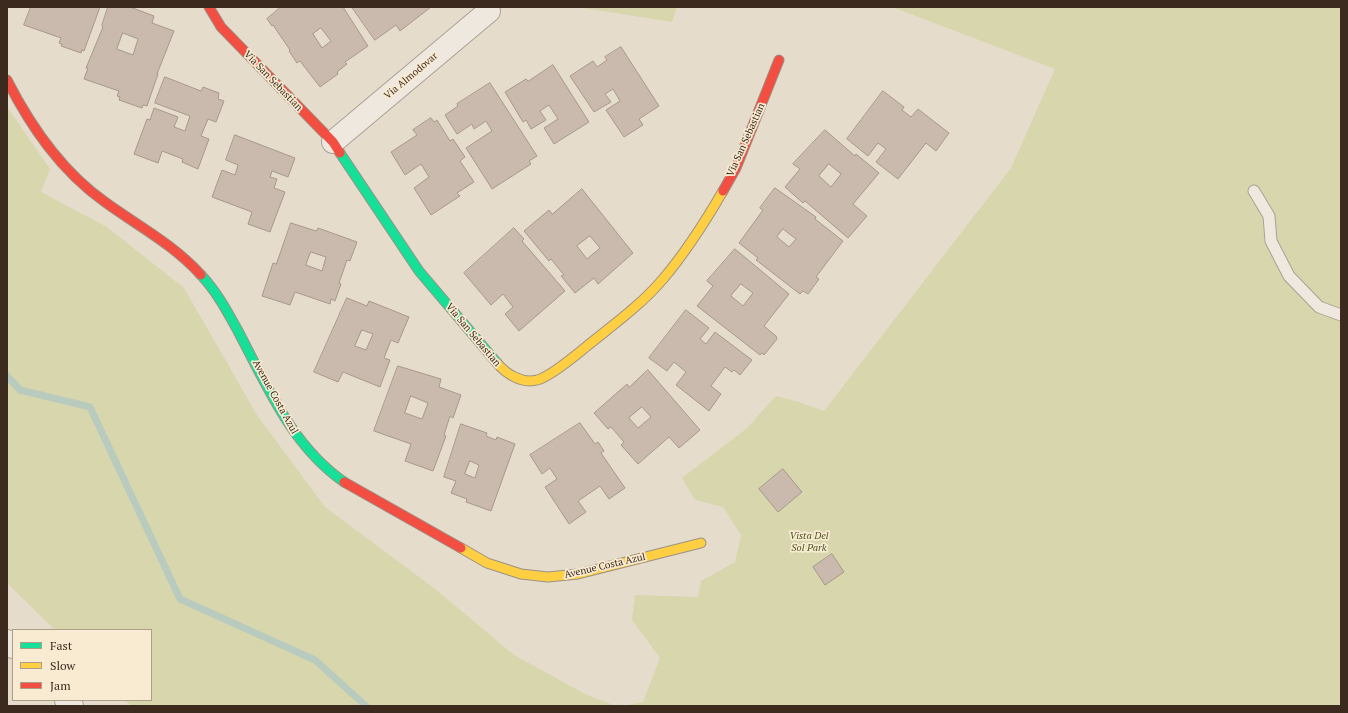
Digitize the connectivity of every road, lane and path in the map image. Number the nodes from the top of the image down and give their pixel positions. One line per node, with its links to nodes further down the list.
1 (208, 7): 5 (street, Via San Sebastian)
2 (489, 10): 5 (street, Via Almodovar)
3 (779, 60): 5 (street, Via San Sebastian)
4 (7, 80): 8 (street, Avenue Costa Azul)
5 (333, 142)
6 (1254, 191): 7 (lane)
7 (1341, 315)
8 (701, 543)

